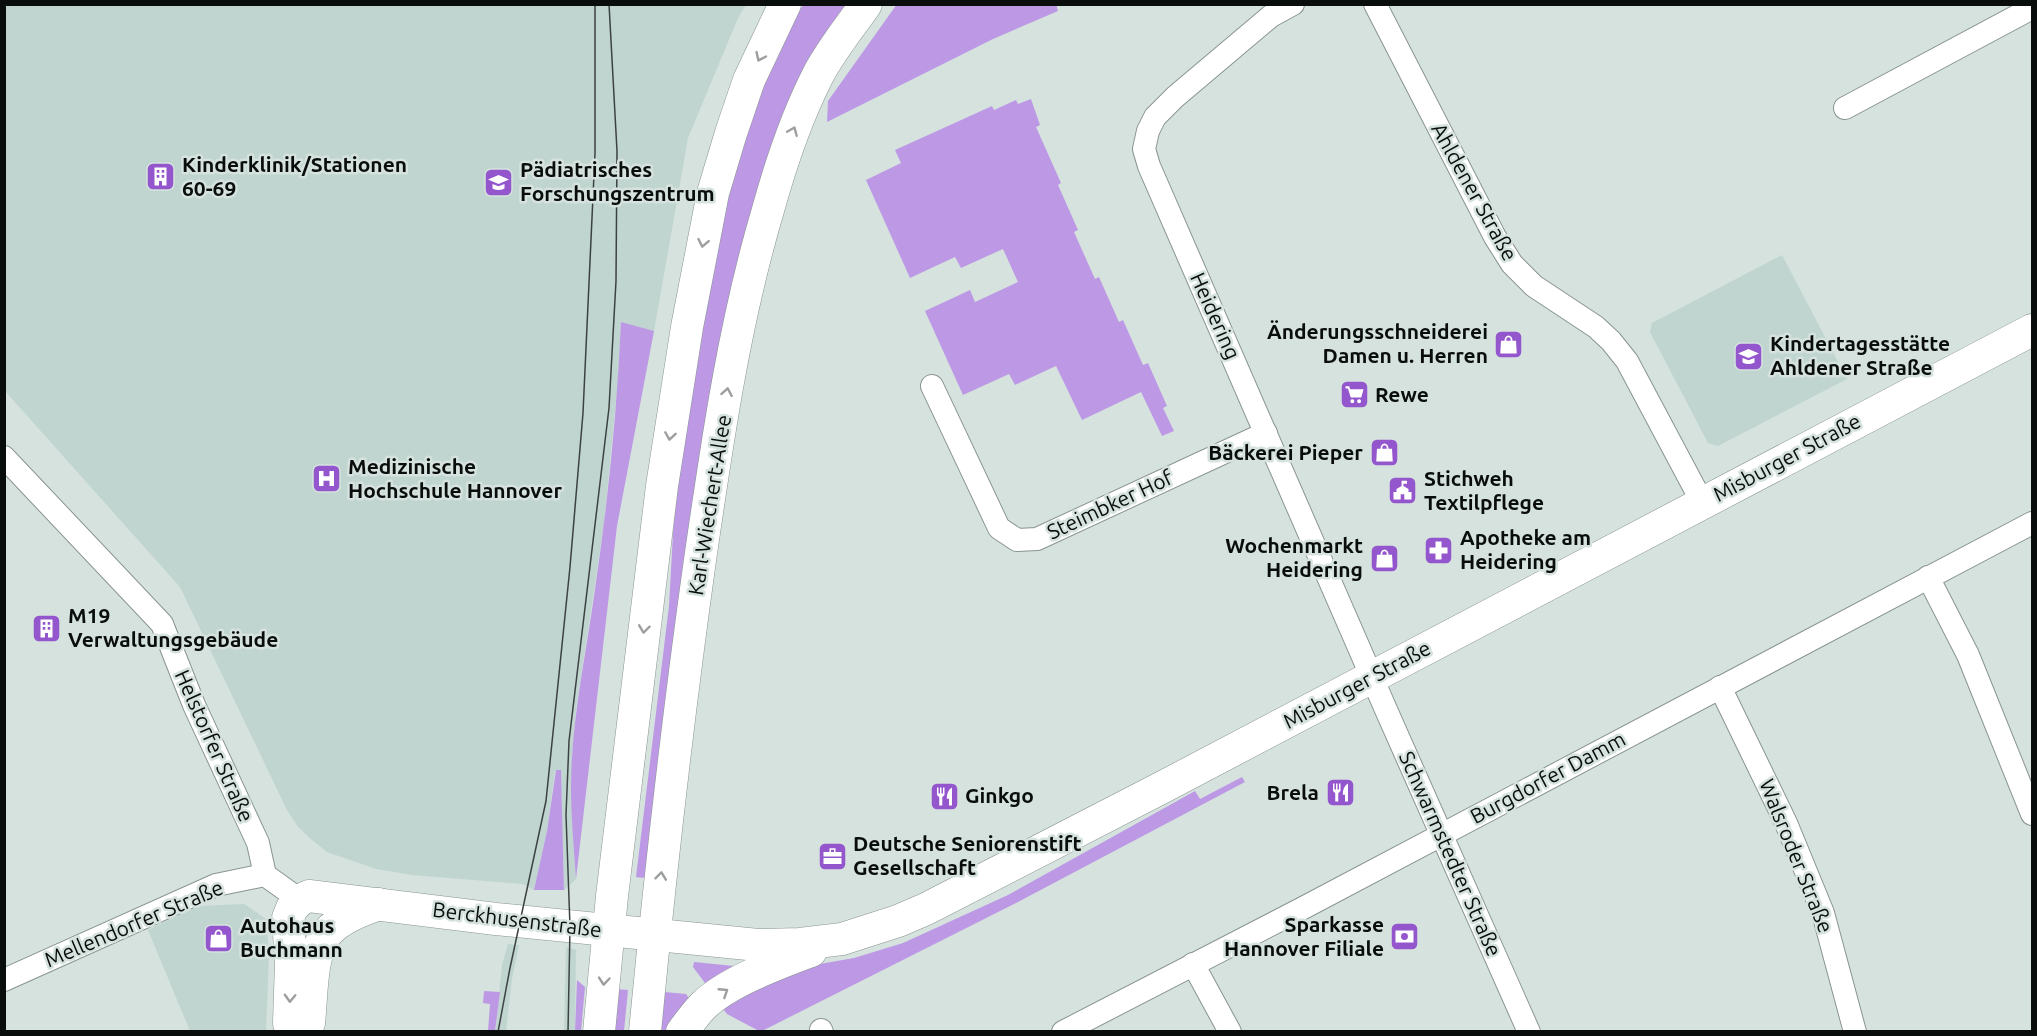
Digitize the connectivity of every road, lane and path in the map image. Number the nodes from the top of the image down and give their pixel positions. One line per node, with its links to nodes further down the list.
1 (785, 4): 21 (street, one-way to 21)
2 (866, 4): 22 (street, Karl-Wiechert-Allee, one-way to 2)
3 (1293, 4): 9 (street, Heidering)
4 (1375, 4): 11 (street, Ahldener Straße)
5 (2032, 8): 6 (street)
6 (1845, 108)
7 (2032, 330): 11 (street, Misburger Straße)
8 (932, 386): 9 (street, Steimbker Hof)
9 (1266, 433): 14 (street, Heidering)
10 (4, 457): 18 (street, Helstorfer Straße)
11 (1702, 502): 14 (street, Misburger Straße)
12 (2032, 523): 13 (street, Burgdorfer Damm)
13 (1929, 578): 15 (street, Burgdorfer Damm); 16 (street)
14 (1371, 677): 17 (street, Schwarmstedter Straße); 23 (street, Misburger Straße)
15 (1720, 687): 17 (street, Burgdorfer Damm); 34 (street, Walsroder Straße)
16 (2032, 814)
17 (1442, 833): 24 (street, Burgdorfer Damm); 33 (street, Schwarmstedter Straße)
18 (265, 875): 19 (street); 25 (street, Mellendorfer Straße)
19 (300, 900): 20 (street, Berckhusenstraße); 26 (street, one-way to 26)
20 (380, 904): 21 (street, Berckhusenstraße); 27 (street, Berckhusenstraße)
21 (609, 931): 22 (street, Berckhusenstraße); 28 (street, one-way to 28)
22 (654, 934): 23 (street, Misburger Straße); 29 (street, Karl-Wiechert-Allee)
23 (842, 939): 30 (street, one-way to 23)
24 (1193, 964): 31 (street, Burgdorfer Damm); 32 (street)
25 (4, 980)
26 (292, 1032)
27 (305, 1032)
28 (599, 1032)
29 (645, 1032)
30 (682, 1032)
31 (1064, 1032)
32 (1230, 1032)
33 (1529, 1032)
34 (1855, 1032)

